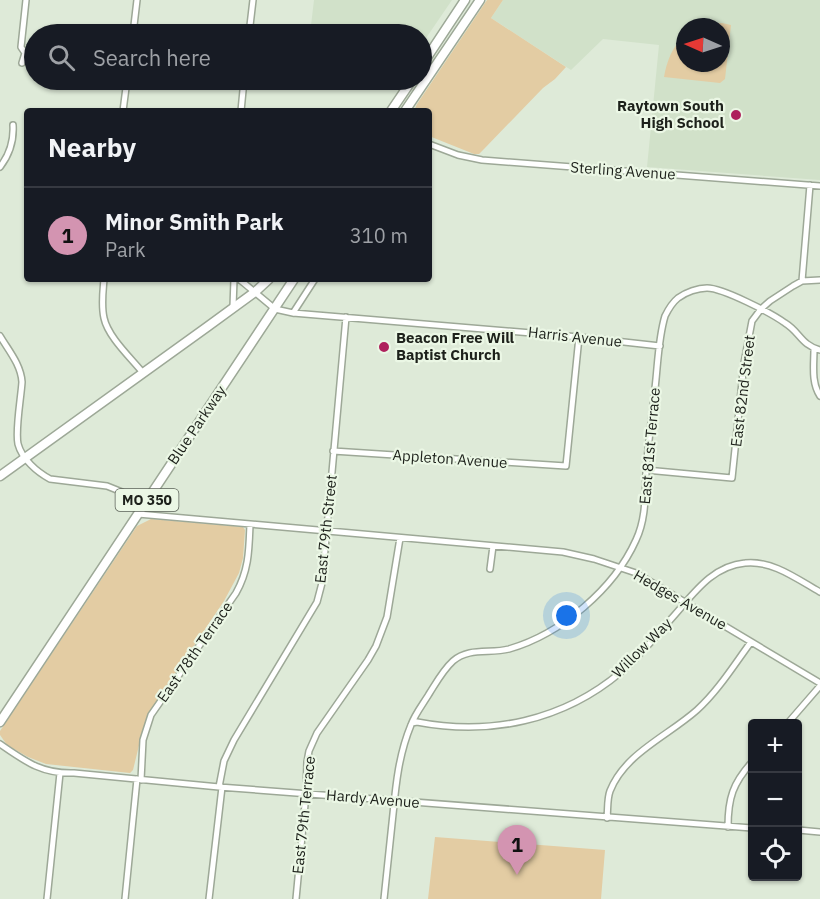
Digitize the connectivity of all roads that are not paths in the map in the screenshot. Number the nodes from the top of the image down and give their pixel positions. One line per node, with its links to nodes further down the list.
1 (26, 0): 9 (street)
2 (137, 0): 6 (street)
3 (254, 0): 7 (street)
4 (465, 0): 8 (highway)
5 (480, 0): 12 (highway)
6 (134, 24)
7 (250, 24)
8 (432, 50)
9 (24, 52)
10 (24, 56): 11 (street)
11 (22, 63)
12 (432, 72)
13 (126, 90): 17 (street)
14 (243, 90): 18 (street)
15 (405, 90): 19 (highway)
16 (420, 90): 20 (highway)
17 (123, 108)
18 (241, 108)
19 (393, 108)
20 (408, 108)
21 (13, 125): 23 (street)
22 (432, 145): 24 (street, Sterling Avenue)
23 (0, 167)
24 (810, 185): 25 (street, Sterling Avenue); 33 (street)
25 (820, 186)
26 (820, 280): 33 (street)
27 (104, 282): 44 (street)
28 (237, 282): 35 (street)
29 (241, 282): 34 (street)
30 (266, 282): 34 (highway)
31 (292, 282): 36 (highway, Blue Parkway / MO 350)
32 (313, 282): 38 (street)
33 (802, 282): 37 (street, East 82nd Street)
34 (255, 292): 35 (highway); 36 (street)
35 (233, 308): 44 (highway)
36 (274, 309): 38 (street, Harris Avenue); 50 (highway, Blue Parkway / MO 350)
37 (761, 309): 42 (street, East 81st Terrace); 43 (street); 48 (street, East 82nd Street)
38 (293, 313): 39 (street, Harris Avenue)
39 (346, 317): 41 (street, Harris Avenue); 46 (street, East 79th Street)
40 (0, 336): 47 (street)
41 (579, 337): 42 (street, Harris Avenue); 46 (street, Appleton Avenue)
42 (660, 346): 48 (street, East 81st Terrace)
43 (817, 349): 45 (street)
44 (143, 373): 47 (highway)
45 (820, 396)
46 (333, 452): 52 (street, East 79th Street)
47 (25, 458): 49 (highway); 50 (street)
48 (646, 470): 55 (street, East 81st Terrace)
49 (0, 476)
50 (140, 510): 51 (street, Hedges Avenue); 62 (highway, Blue Parkway / MO 350)
51 (250, 525): 52 (street, Hedges Avenue); 67 (street, East 78th Terrace)
52 (326, 531): 53 (street, Hedges Avenue); 68 (street, East 79th Street)
53 (400, 538): 54 (street, Hedges Avenue); 69 (street, East 79th Terrace)
54 (493, 546): 55 (street, Hedges Avenue); 56 (street)
55 (620, 567): 58 (street, Hedges Avenue); 63 (street, East 81st Terrace)
56 (490, 569)
57 (820, 592): 58 (street, Willow Way)
58 (686, 603): 59 (street, Hedges Avenue); 63 (street, Willow Way)
59 (751, 642): 60 (street, Hedges Avenue); 71 (street)
60 (820, 685): 61 (street)
61 (790, 719)
62 (0, 722)
63 (412, 723): 70 (street, East 81st Terrace)
64 (0, 744): 66 (street, Hardy Avenue)
65 (748, 768): 72 (street)
66 (60, 773): 67 (street, Hardy Avenue); 76 (street)
67 (139, 779): 68 (street, Hardy Avenue); 77 (street, East 78th Terrace)
68 (220, 787): 69 (street, Hardy Avenue); 78 (street, East 79th Street)
69 (306, 794): 70 (street, Hardy Avenue); 79 (street, East 79th Terrace)
70 (394, 801): 71 (street, Hardy Avenue); 80 (street, East 81st Terrace)
71 (607, 818): 72 (street, Hardy Avenue)
72 (728, 827): 73 (street, Hardy Avenue)
73 (748, 828)
74 (802, 830): 75 (street)
75 (820, 832)
76 (47, 899)
77 (125, 899)
78 (209, 899)
79 (296, 899)
80 (384, 899)

